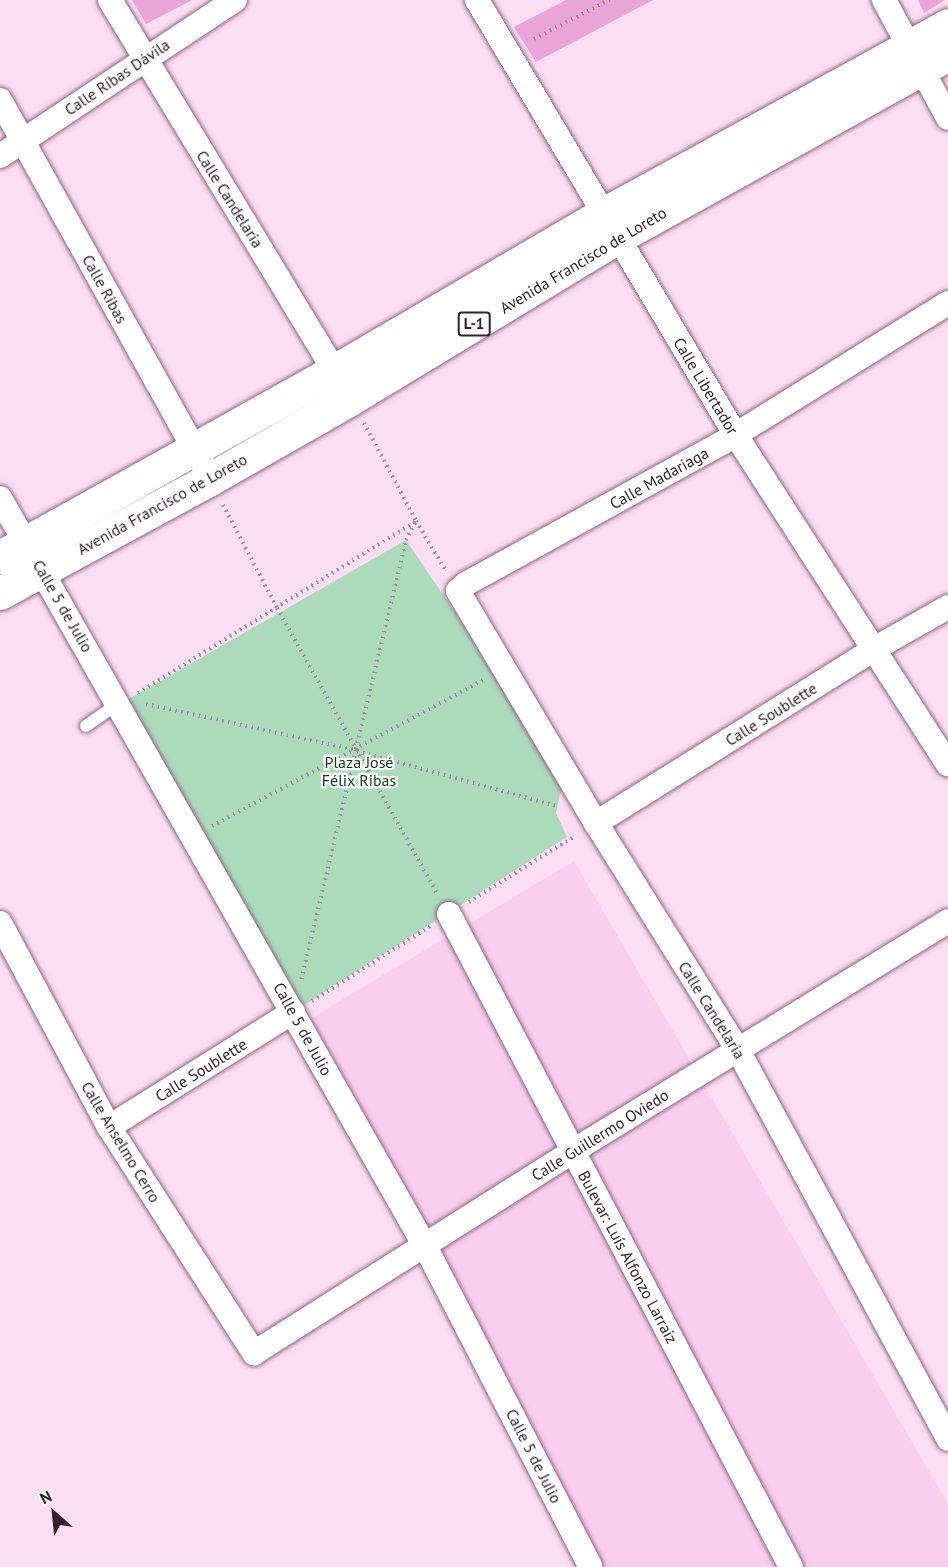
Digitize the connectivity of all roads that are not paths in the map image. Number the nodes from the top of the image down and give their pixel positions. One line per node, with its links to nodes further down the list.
1 (110, 0): 7 (street, Calle Candelaria)
2 (235, 0): 7 (street, Calle Ríbas Dávila)
3 (477, 0): 12 (street, Calle Libertador)
4 (884, 0): 6 (street)
5 (948, 25): 6 (main road, Avenida Francisco de Loreto / L-1)
6 (926, 56): 9 (street); 12 (main road, Avenida Francisco de Loreto / L-1)
7 (144, 59): 10 (street, Calle Ríbas Dávila); 14 (street, Calle Candelaria)
8 (0, 100): 10 (street, Calle Ribas)
9 (948, 118)
10 (22, 141): 11 (street, Calle Ríbas Dávila); 16 (street, Calle Ribas)
11 (0, 156)
12 (611, 225): 14 (main road, Avenida Francisco de Loreto / L-1); 15 (street, Calle Libertador)
13 (948, 303): 15 (street, Calle Madariaga)
14 (349, 396): 16 (main road, Avenida Francisco de Loreto / L-1); 17 (main road, Avenida Francisco de Loreto / L-1)
15 (735, 434): 20 (street, Calle Madariaga); 23 (street, Calle Libertador)
16 (195, 450): 17 (street, Calle Ribas); 19 (main road, Avenida Francisco de Loreto / L-1)
17 (214, 487): 19 (main road, Avenida Francisco de Loreto / L-1)
18 (0, 498): 19 (street, Calle 5 de Julio)
19 (22, 556): 21 (main road, Avenida Francisco de Loreto / L-1); 24 (street, Calle 5 de Julio)
20 (458, 591): 27 (street, Calle Candelaria)
21 (0, 593)
22 (948, 607): 23 (street, Calle Soublette)
23 (874, 649): 26 (street, Calle Libertador); 27 (street, Calle Soublette)
24 (131, 700): 25 (lane); 31 (street, Calle 5 de Julio)
25 (86, 726)
26 (948, 764)
27 (596, 823): 32 (street, Calle Candelaria)
28 (448, 914): 34 (street, Bulevar: Luís Alfonzo Larraiz)
29 (948, 921): 32 (street, Calle Guillermo Oviedo)
30 (0, 923): 33 (street, Calle Anselmo Cerro)
31 (294, 1012): 33 (street, Calle Soublette); 35 (street, Calle 5 de Julio)
32 (738, 1050): 34 (street, Calle Guillermo Oviedo); 37 (street, Calle Candelaria)
33 (110, 1127): 36 (street, Calle Anselmo Cerro)
34 (573, 1151): 35 (street, Calle Guillermo Oviedo); 39 (street, Bulevar: Luís Alfonzo Larraiz)
35 (425, 1246): 36 (street, Calle Guillermo Oviedo); 38 (street, Calle 5 de Julio)
36 (254, 1353)
37 (948, 1439)
38 (591, 1567)
39 (791, 1567)

